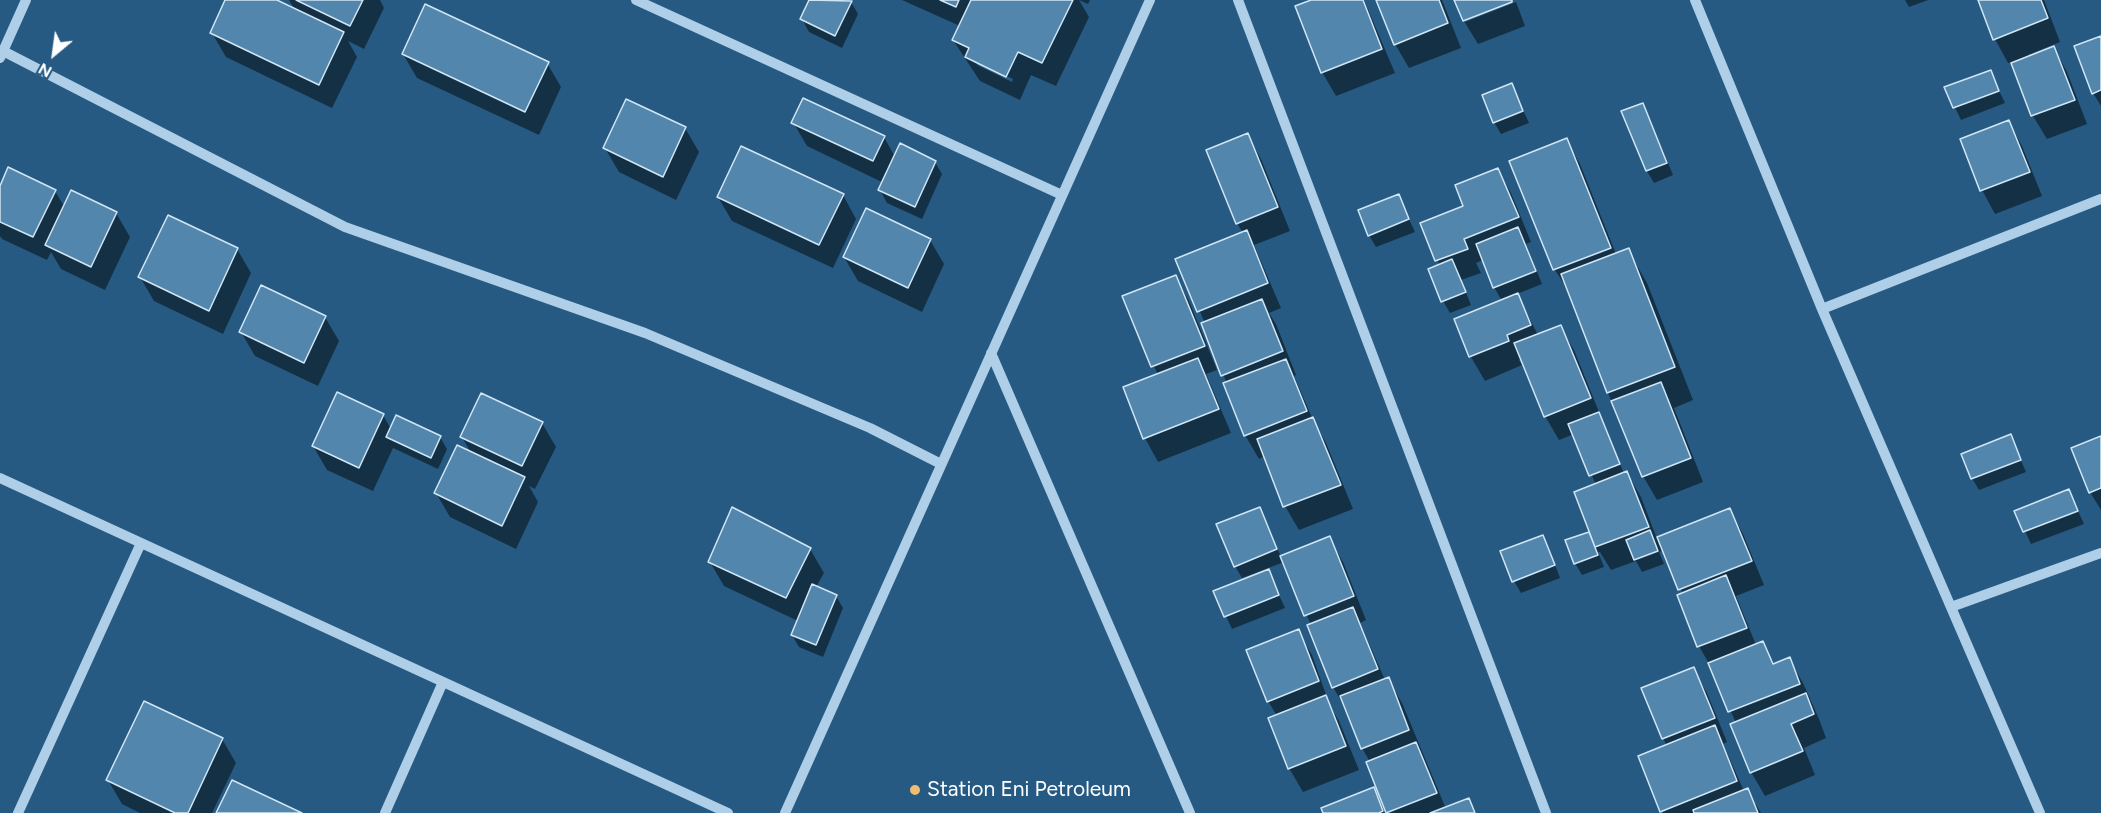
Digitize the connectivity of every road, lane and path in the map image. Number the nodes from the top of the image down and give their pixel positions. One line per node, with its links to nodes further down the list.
1 (26, 0): 6 (street)
2 (636, 0): 7 (street)
3 (1150, 0): 7 (street)
4 (1238, 0): 22 (street)
5 (1695, 0): 9 (street)
6 (2, 54): 11 (street)
7 (1062, 195): 10 (street)
8 (2101, 199): 9 (street)
9 (1822, 309): 15 (street)
10 (991, 352): 11 (street); 21 (street)
11 (941, 464): 20 (street)
12 (0, 478): 13 (street)
13 (141, 543): 16 (street); 17 (street)
14 (2101, 553): 15 (street)
15 (1951, 608): 23 (street)
16 (443, 682): 18 (street); 19 (street)
17 (18, 813)
18 (385, 813)
19 (728, 813)
20 (784, 813)
21 (1190, 813)
22 (1546, 813)
23 (2040, 813)

